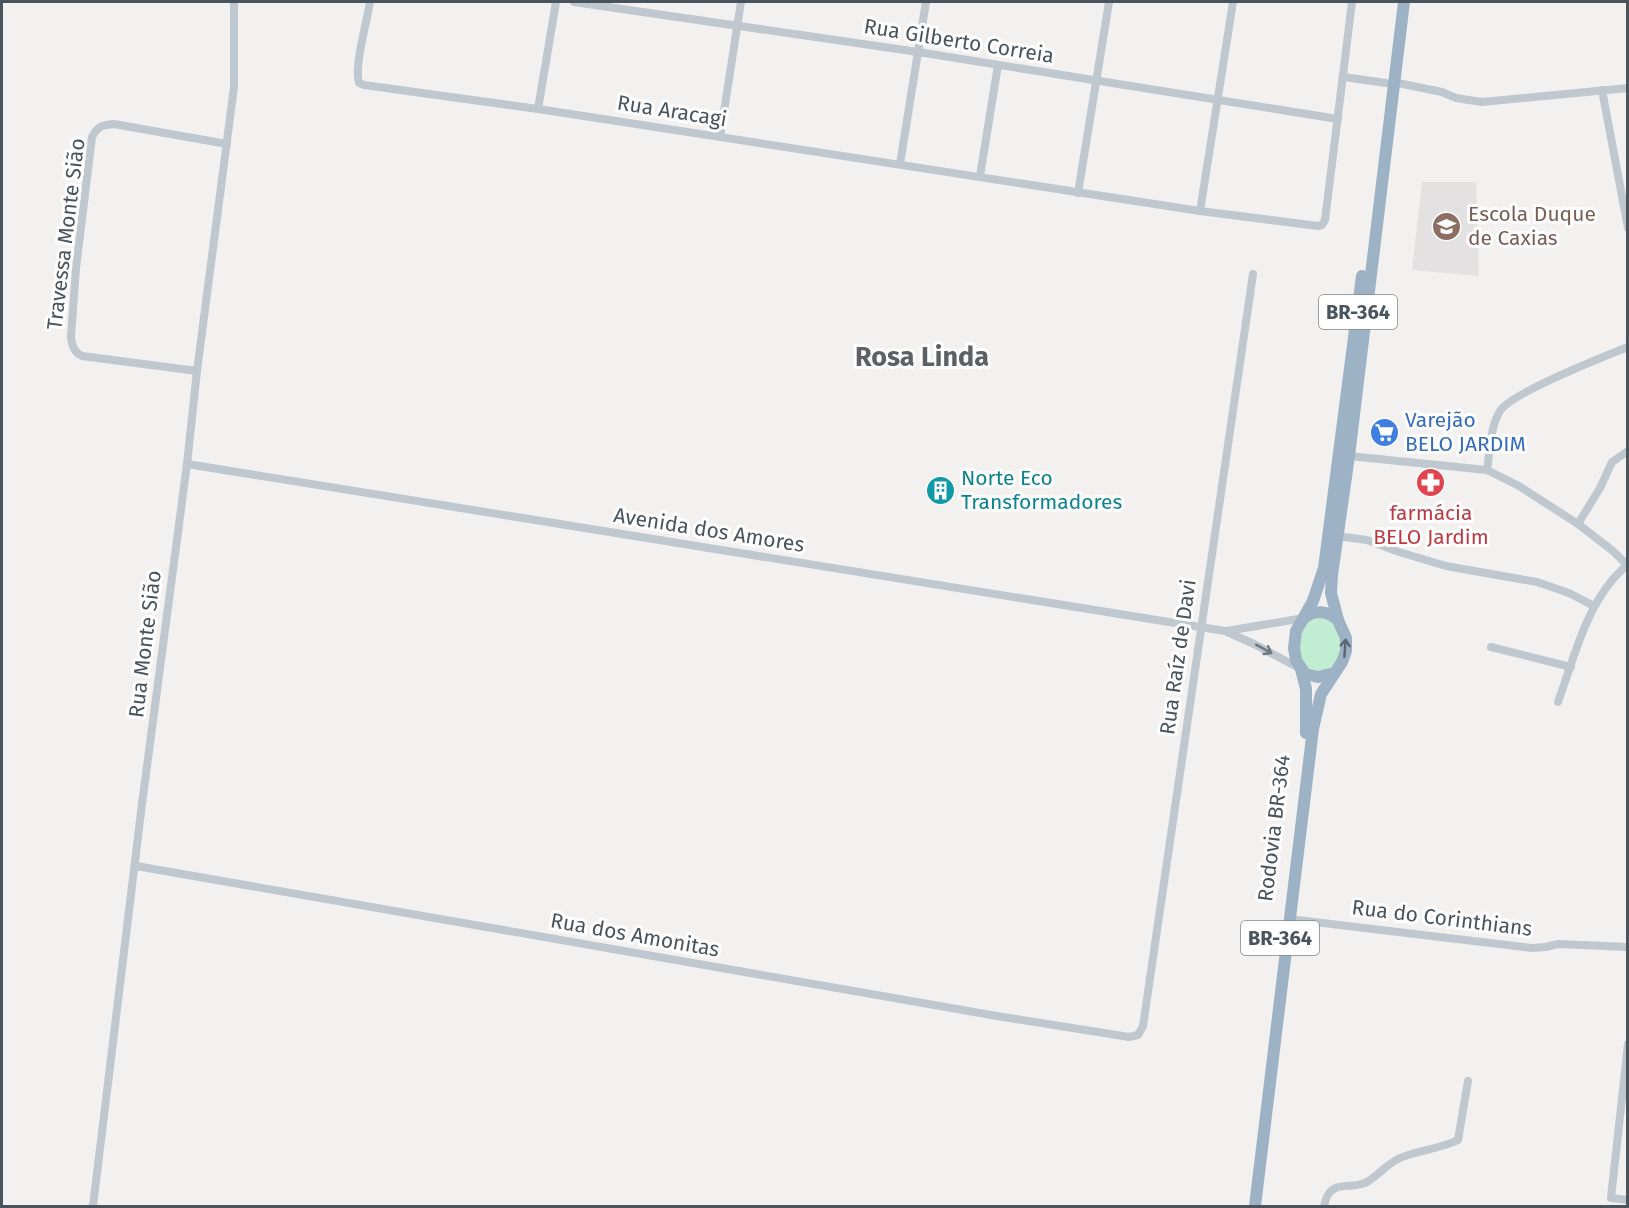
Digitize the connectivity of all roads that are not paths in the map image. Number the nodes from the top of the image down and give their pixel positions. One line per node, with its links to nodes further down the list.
1 (234, 2): 24 (street, Rua Monte Sião)
2 (370, 2): 21 (street, Rua Aracagi)
3 (556, 2): 21 (street)
4 (574, 2): 12 (street, Rua Gilberto Correia)
5 (741, 2): 12 (street)
6 (926, 2): 13 (street)
7 (1109, 2): 16 (street)
8 (1233, 2): 20 (street)
9 (1352, 2): 15 (street)
10 (1396, 2): 17 (highway, BR-364)
11 (1404, 2): 17 (highway, BR-364)
12 (737, 26): 13 (street, Rua Gilberto Correia); 23 (street)
13 (918, 52): 14 (street, Rua Gilberto Correia); 25 (street)
14 (998, 66): 16 (street, Rua Gilberto Correia); 26 (street)
15 (1344, 78): 17 (street); 22 (street)
16 (1095, 81): 20 (street, Rua Gilberto Correia); 27 (street)
17 (1390, 83): 19 (street); 34 (highway, BR-364); 41 (highway, BR-364)
18 (1628, 88): 19 (street)
19 (1602, 90): 29 (street)
20 (1218, 99): 22 (street, Rua Gilberto Correia); 28 (street)
21 (538, 109): 23 (street, Rua Aracagi)
22 (1338, 119): 28 (street, Rua Aracagi)
23 (720, 137): 25 (street, Rua Aracagi)
24 (227, 144): 32 (street, Rua Monte Sião); 32 (street, Travessa Monte Sião)
25 (900, 164): 26 (street, Rua Aracagi)
26 (980, 176): 27 (street, Rua Aracagi)
27 (1078, 193): 28 (street, Rua Aracagi)
28 (1200, 211)
29 (1628, 228)
30 (1253, 274): 43 (street, Rua Raíz de Davi)
31 (1628, 346): 36 (street)
32 (196, 371): 35 (street, Rua Monte Sião)
33 (1628, 451): 37 (street)
34 (1349, 456): 36 (street); 38 (highway, BR-364)
35 (187, 464): 43 (street, Avenida dos Amores); 50 (street, Rua Monte Sião)
36 (1487, 470): 37 (street)
37 (1578, 524): 39 (street)
38 (1338, 536): 40 (street); 42 (highway, BR-364)
39 (1627, 567): 40 (street)
40 (1594, 606): 46 (street)
41 (1304, 618): 42 (highway); 44 (street, Avenida dos Amores); 47 (highway, BR-364)
42 (1338, 620): 48 (highway, BR-364, one-way to 42)
43 (1201, 627): 44 (street, Avenida dos Amores); 53 (street, Rua Raíz de Davi)
44 (1226, 631): 47 (street, Avenida dos Amores, one-way to 47)
45 (1491, 647): 46 (street)
46 (1571, 667): 49 (street)
47 (1301, 669): 48 (highway); 58 (highway, Rodovia BR-364 / BR-364)
48 (1334, 673): 51 (highway, BR-364)
49 (1558, 702)
50 (136, 866): 53 (street, Rua dos Amonitas); 57 (street, Rua Monte Sião)
51 (1289, 919): 52 (street, Rua do Corinthians); 59 (highway, BR-364)
52 (1628, 947)
53 (1130, 1037)
54 (1628, 1044): 56 (street)
55 (1468, 1081): 60 (street)
56 (1628, 1200)
57 (93, 1206)
58 (1247, 1206)
59 (1255, 1206)
60 (1324, 1206)

